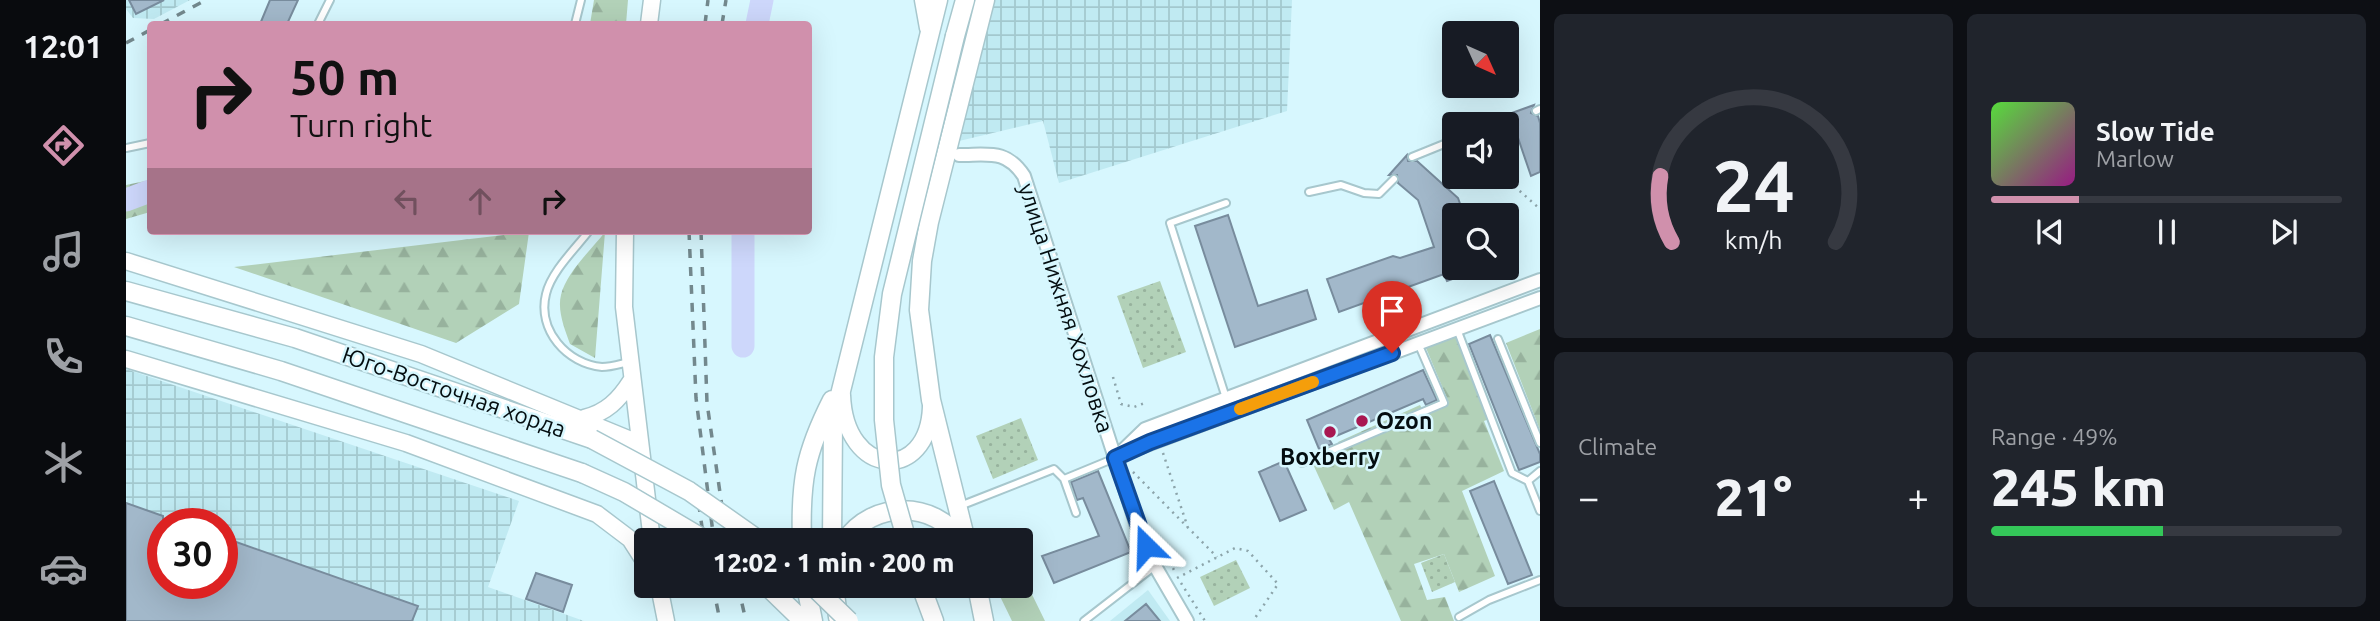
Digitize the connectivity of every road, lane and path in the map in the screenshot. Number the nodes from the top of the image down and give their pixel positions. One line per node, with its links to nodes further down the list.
1 (330, 0): 8 (lane)
2 (581, 0): 9 (lane)
3 (652, 0): 10 (street)
4 (923, 0): 11 (street)
5 (938, 0): 11 (main road)
6 (965, 0): 58 (main road, bridge)
7 (985, 0): 38 (main road)
8 (320, 21)
9 (576, 21)
10 (649, 21)
11 (927, 39): 36 (main road)
12 (147, 144): 14 (lane)
13 (1442, 145): 16 (lane)
14 (126, 148)
15 (959, 155): 44 (street, улица Нижняя Хохловка)
16 (1412, 157)
17 (1394, 179): 19 (lane)
18 (1518, 189): 21 (path)
19 (1309, 192)
20 (1226, 202): 37 (lane)
21 (1540, 209)
22 (586, 235): 33 (lane)
23 (625, 235): 33 (street)
24 (126, 261): 40 (street)
25 (1540, 280): 37 (street)
26 (126, 290): 54 (main road, Юго-Восточная хорда, bridge)
27 (1540, 298): 29 (street)
28 (126, 326): 53 (main road, Юго-Восточная хорда, bridge)
29 (1457, 328): 44 (street); 48 (lane)
30 (1499, 339): 42 (lane)
31 (1421, 350): 45 (lane)
32 (126, 359): 63 (street)
33 (630, 362): 35 (street)
34 (1113, 377): 39 (path)
35 (631, 381): 40 (street); 41 (street)
36 (841, 382): 38 (street); 55 (main road); 56 (main road)
37 (1226, 398): 44 (street)
38 (931, 400): 60 (main road)
39 (1145, 403)
40 (584, 418): 41 (street)
41 (638, 443): 52 (street)
42 (1540, 443)
43 (1160, 445): 61 (path)
44 (1120, 461): 47 (lane); 61 (path); 65 (street, улица Нижняя Хохловка)
45 (1302, 463)
46 (1540, 471): 48 (lane)
47 (1064, 478): 49 (lane); 51 (lane)
48 (1528, 481): 50 (lane)
49 (965, 504)
50 (1540, 511)
51 (1076, 513)
52 (650, 528)
53 (685, 528)
54 (742, 528)
55 (801, 528)
56 (832, 528)
57 (856, 528): 59 (main road)
58 (903, 528)
59 (950, 528)
60 (961, 528)
61 (1188, 528): 64 (path)
62 (1154, 530): 66 (path)
63 (634, 545)
64 (1217, 557): 66 (path); 89 (path)
65 (1155, 566): 86 (lane); 87 (street, улица Нижняя Хохловка)
66 (1177, 577): 68 (path); 88 (path)
67 (1540, 579): 77 (lane)
68 (1171, 581)
69 (661, 598): 78 (street)
70 (779, 598): 79 (main road)
71 (808, 598): 80 (main road)
72 (825, 598): 82 (main road, bridge)
73 (836, 598): 81 (main road)
74 (925, 598): 83 (main road)
75 (927, 598): 84 (main road)
76 (979, 598): 85 (main road)
77 (1460, 617)
78 (666, 621)
79 (803, 621)
80 (813, 621)
81 (839, 621)
82 (849, 621)
83 (934, 621)
84 (940, 621)
85 (984, 621)
86 (1084, 621)
87 (1188, 621)
88 (1205, 621)
89 (1252, 621)

